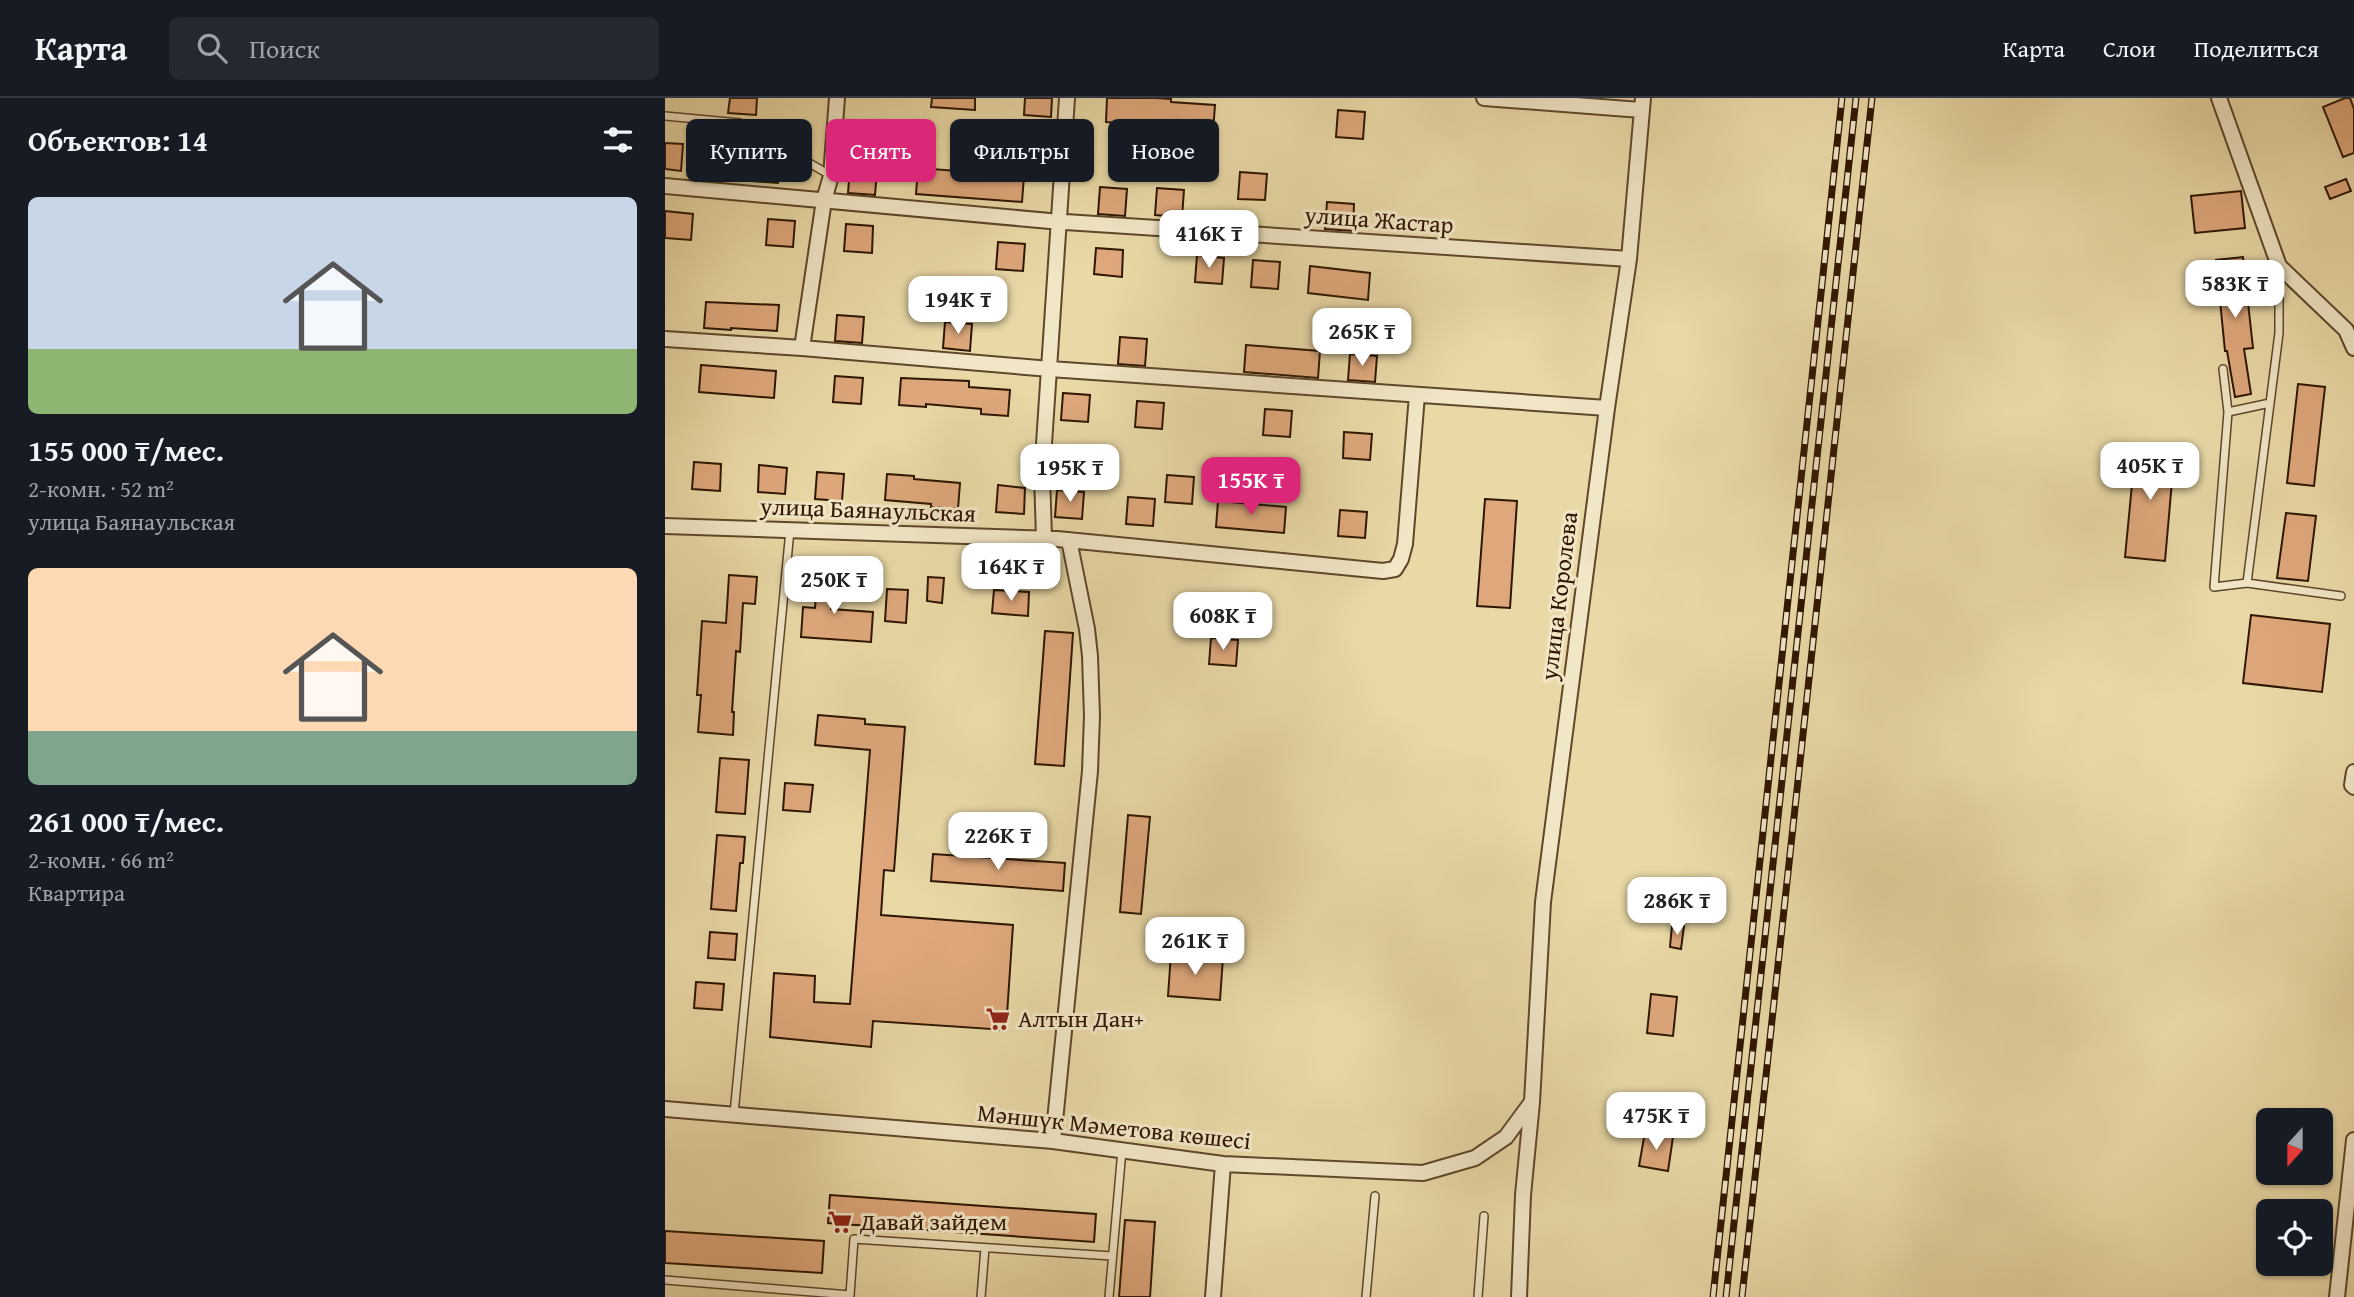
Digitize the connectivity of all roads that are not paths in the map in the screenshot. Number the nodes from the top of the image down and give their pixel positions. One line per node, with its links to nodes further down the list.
1 (837, 98): 7 (street)
2 (1067, 98): 12 (street)
3 (1484, 98): 5 (street)
4 (2219, 98): 14 (street)
5 (1642, 104): 13 (street, улица Королева)
6 (665, 116): 8 (lane)
7 (835, 119)
8 (826, 173)
9 (829, 182): 11 (street)
10 (665, 186): 11 (street, улица Жастар)
11 (824, 200): 12 (street, улица Жастар); 16 (street)
12 (1061, 221): 13 (street, улица Жастар); 18 (street)
13 (1629, 259): 22 (street, улица Королева)
14 (2279, 266): 17 (street); 21 (lane)
15 (665, 340): 16 (street)
16 (802, 348): 18 (street)
17 (2354, 348)
18 (1050, 369): 20 (street); 26 (street)
19 (2223, 369): 23 (lane)
20 (1417, 395): 22 (street); 27 (street, улица Баянаульская)
21 (2270, 403): 23 (lane); 28 (lane)
22 (1607, 408): 32 (street, улица Королева)
23 (2228, 412): 28 (lane)
24 (665, 526): 25 (street, улица Баянаульская)
25 (790, 530): 26 (street, улица Баянаульская); 34 (lane)
26 (1044, 538): 27 (street, улица Баянаульская)
27 (1069, 540): 36 (street)
28 (2247, 583): 29 (lane)
29 (2341, 596)
30 (2354, 772): 31 (street)
31 (2354, 787)
32 (1532, 1102): 38 (street, Мәншүк Мәметова көшесі); 51 (street, улица Королева)
33 (665, 1109): 34 (street, Мәншүк Мәметова көшесі)
34 (734, 1114): 36 (street, Мәншүк Мәметова көшесі)
35 (2354, 1140): 52 (street)
36 (1053, 1141): 37 (street, Мәншүк Мәметова көшесі)
37 (1122, 1150): 38 (street, Мәншүк Мәметова көшесі); 42 (lane)
38 (1223, 1164): 48 (street)
39 (1375, 1196): 49 (lane)
40 (1484, 1216): 50 (lane)
41 (985, 1248): 42 (lane); 45 (lane); 46 (lane)
42 (1112, 1256): 47 (lane)
43 (665, 1280): 44 (lane)
44 (781, 1294): 45 (lane)
45 (850, 1296)
46 (981, 1297)
47 (1109, 1297)
48 (1213, 1297)
49 (1366, 1297)
50 (1478, 1297)
51 (1519, 1297)
52 (2337, 1297)

